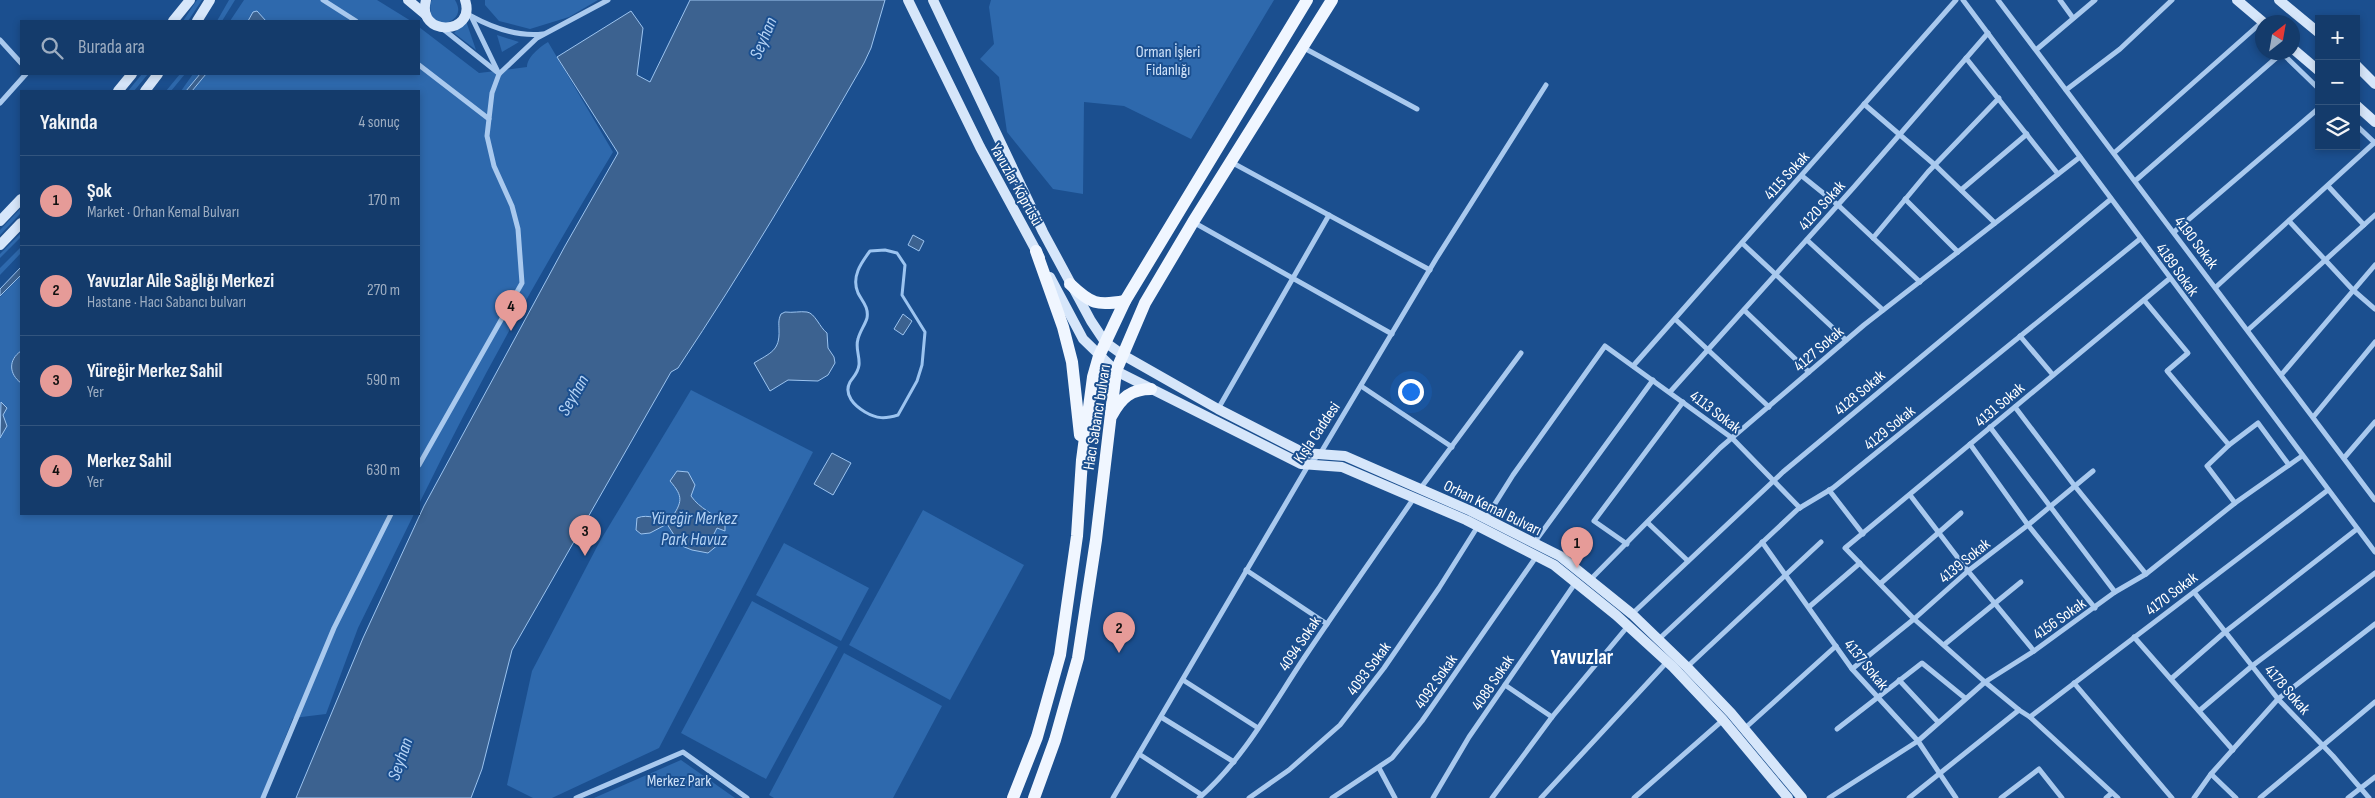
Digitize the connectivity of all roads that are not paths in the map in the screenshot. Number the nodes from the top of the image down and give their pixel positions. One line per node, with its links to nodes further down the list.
1 (190, 0): 24 (main road)
2 (210, 0): 25 (main road)
3 (323, 0): 26 (street)
4 (408, 0): 20 (main road)
5 (426, 0): 20 (main road)
6 (608, 0): 30 (street)
7 (908, 0): 92 (main road, Yavuzlar Köprüsü)
8 (933, 0): 101 (main road, Yavuzlar Köprüsü)
9 (1307, 0): 105 (main road, Hacı Sabancı bulvarı)
10 (1332, 0): 33 (main road, Hacı Sabancı bulvarı)
11 (1956, 0): 55 (street, 4115 Sokak)
12 (1963, 0): 31 (street, 4189 Sokak)
13 (1998, 0): 34 (street, 4190 Sokak)
14 (2060, 0): 23 (street)
15 (2095, 0): 23 (street)
16 (2172, 0): 52 (street)
17 (2237, 0): 21 (main road)
18 (2278, 0): 29 (main road)
19 (466, 2): 22 (street); 27 (main road)
20 (426, 15): 27 (main road)
21 (2255, 15)
22 (471, 16): 30 (street); 43 (street)
23 (2073, 18): 34 (street)
24 (174, 20)
25 (198, 20)
26 (354, 20)
27 (441, 28): 43 (street)
28 (2255, 29): 65 (street)
29 (2315, 30)
30 (546, 33): 43 (street)
31 (1988, 33): 36 (street, 4120 Sokak); 66 (street, 4189 Sokak)
32 (0, 40): 39 (street)
33 (1303, 48): 57 (street); 67 (main road, Hacı Sabancı bulvarı)
34 (2036, 50): 52 (street, 4190 Sokak)
35 (2300, 55): 41 (main road)
36 (1966, 58): 53 (street); 62 (street, 4120 Sokak)
37 (2274, 60): 71 (street)
38 (2289, 60): 49 (street)
39 (20, 62)
40 (420, 66): 59 (street)
41 (2315, 68)
42 (2360, 69): 47 (main road)
43 (499, 74): 59 (street)
44 (25, 75): 54 (street)
45 (131, 75): 50 (main road)
46 (157, 75): 51 (main road)
47 (2375, 84)
48 (1546, 85): 96 (street, Kışla Caddesi)
49 (2315, 85)
50 (119, 90)
51 (146, 90)
52 (2066, 90): 65 (street, 4190 Sokak)
53 (1999, 98): 63 (street); 68 (street)
54 (0, 103)
55 (1864, 104): 62 (street); 70 (street, 4115 Sokak)
56 (2360, 109): 60 (main road)
57 (1417, 110)
58 (2315, 111): 86 (street)
59 (489, 119): 145 (street)
60 (2375, 122)
61 (2360, 129): 64 (street)
62 (1900, 134): 68 (street); 77 (street, 4120 Sokak)
63 (2027, 134): 69 (street); 73 (street)
64 (2375, 143): 72 (street)
65 (2114, 153): 71 (street, 4190 Sokak)
66 (2080, 157): 69 (street, 4127 Sokak); 76 (street, 4189 Sokak)
67 (1231, 162): 78 (street); 82 (main road, Hacı Sabancı bulvarı)
68 (1935, 165): 73 (street); 75 (street)
69 (2058, 174): 83 (street, 4127 Sokak)
70 (1802, 176): 77 (street); 90 (street, 4115 Sokak)
71 (2135, 181): 86 (street, 4190 Sokak)
72 (2328, 186): 81 (street); 85 (street)
73 (1961, 190): 83 (street)
74 (20, 199): 80 (main road)
75 (1905, 199): 87 (street); 93 (street)
76 (2111, 199): 88 (street, 4189 Sokak); 149 (street, 4128 Sokak)
77 (1838, 205): 87 (street); 89 (street, 4120 Sokak)
78 (1329, 215): 96 (street); 98 (street)
79 (2375, 215): 85 (street)
80 (0, 221)
81 (2289, 221): 94 (street); 102 (street)
82 (1193, 222): 98 (street); 118 (main road, Hacı Sabancı bulvarı)
83 (1995, 223): 93 (street, 4127 Sokak)
84 (20, 225): 91 (main road)
85 (2364, 225): 94 (street)
86 (2174, 232): 102 (street, 4190 Sokak)
87 (1873, 238): 100 (street)
88 (2140, 239): 99 (street, 4189 Sokak); 112 (street, 4129 Sokak)
89 (1807, 240): 97 (street, 4120 Sokak); 108 (street)
90 (1742, 243): 97 (street); 109 (street, 4115 Sokak)
91 (0, 245)
92 (1036, 251): 119 (main road, Yavuzlar Köprüsü); 144 (main road)
93 (1958, 252): 100 (street, 4127 Sokak)
94 (2325, 260): 103 (street); 110 (street)
95 (2375, 265): 103 (street)
96 (1430, 270): 111 (street, Kışla Caddesi)
97 (1776, 274): 107 (street, 4120 Sokak); 113 (street)
98 (1292, 278): 111 (street); 132 (street)
99 (2169, 278): 104 (street, 4131 Sokak); 142 (street, 4189 Sokak)
100 (1920, 282): 108 (street, 4127 Sokak)
101 (1070, 284): 105 (main road); 114 (main road, Yavuzlar Köprüsü)
102 (2216, 287): 110 (street, 4190 Sokak)
103 (2353, 290): 106 (street); 123 (street)
104 (2144, 300): 124 (street, 4131 Sokak); 139 (street)
105 (1125, 301): 114 (main road, Hacı Sabancı bulvarı)
106 (2375, 308)
107 (1744, 310): 116 (street, 4120 Sokak); 122 (street)
108 (1883, 310): 113 (street, 4127 Sokak)
109 (1675, 318): 116 (street); 120 (street, 4115 Sokak)
110 (2248, 330): 123 (street, 4190 Sokak)
111 (1392, 334): 126 (street, Kışla Caddesi)
112 (2020, 336): 124 (street); 151 (street, 4129 Sokak)
113 (1846, 340): 122 (street, 4127 Sokak)
114 (1106, 342): 118 (main road, Orhan Kemal Bulvarı); 119 (main road, Hacı Sabancı bulvarı)
115 (2375, 342): 133 (street)
116 (1709, 349): 128 (street, 4120 Sokak); 130 (street)
117 (1521, 353): 140 (street, 4094 Sokak)
118 (1123, 355): 121 (main road, Hacı Sabancı bulvarı); 132 (main road, Orhan Kemal Bulvarı)
119 (1100, 356): 121 (main road, Yavuzlar Köprüsü); 144 (main road, Hacı Sabancı bulvarı)
120 (1633, 366): 125 (street, 4113 Sokak); 161 (street, 4113 Sokak)
121 (1116, 371): 127 (main road, Orhan Kemal Bulvarı); 134 (main road, Hacı Sabancı bulvarı)
122 (1809, 372): 130 (street, 4127 Sokak)
123 (2282, 374): 133 (street, 4190 Sokak)
124 (2053, 375): 131 (street, 4131 Sokak)
125 (1653, 380): 128 (street, 4113 Sokak); 170 (street)
126 (1361, 386): 140 (street); 141 (street, Kışla Caddesi)
127 (1151, 389): 134 (main road); 146 (main road, Orhan Kemal Bulvarı)
128 (1670, 392): 129 (street, 4113 Sokak)
129 (1683, 402): 137 (street, 4113 Sokak); 171 (street)
130 (1769, 407): 137 (street, 4127 Sokak)
131 (2015, 407): 136 (street, 4131 Sokak); 150 (street)
132 (1218, 410): 141 (main road, Orhan Kemal Bulvarı)
133 (2314, 416): 143 (street, 4190 Sokak)
134 (1108, 421): 241 (main road, Hacı Sabancı bulvarı)
135 (2375, 422): 143 (street)
136 (1990, 428): 138 (street, 4131 Sokak); 158 (street)
137 (1732, 438): 149 (street, 4113 Sokak); 162 (street, 4127 Sokak)
138 (1970, 444): 154 (street, 4131 Sokak); 163 (street)
139 (2228, 446): 147 (street); 156 (street)
140 (1452, 447): 153 (street, 4094 Sokak)
141 (1320, 454): 146 (street, Kışla Caddesi); 153 (main road, Orhan Kemal Bulvarı)
142 (2302, 456): 147 (street, 4156 Sokak); 152 (street, 4189 Sokak)
143 (2344, 458): 155 (street, 4190 Sokak)
144 (1082, 460): 240 (main road, Hacı Sabancı bulvarı)
145 (420, 463)
146 (1309, 464): 153 (main road, Orhan Kemal Bulvarı); 176 (street, Kışla Caddesi)
147 (2289, 465): 156 (street, 4156 Sokak)
148 (2093, 471): 150 (street, 4139 Sokak)
149 (1774, 479): 157 (street, 4113 Sokak); 174 (street, 4128 Sokak)
150 (2074, 485): 158 (street, 4139 Sokak); 179 (street)
151 (1830, 490): 157 (street, 4129 Sokak); 167 (street)
152 (2328, 490): 165 (street, 4189 Sokak); 186 (street, 4170 Sokak)
153 (1418, 493): 161 (main road, Orhan Kemal Bulvarı); 164 (main road, Orhan Kemal Bulvarı); 192 (street, 4094 Sokak)
154 (1910, 495): 166 (street); 167 (street, 4131 Sokak)
155 (2375, 498)
156 (2235, 503): 179 (street, 4156 Sokak)
157 (1800, 508): 168 (street, 4129 Sokak)
158 (2049, 508): 163 (street, 4139 Sokak); 185 (street)
159 (1961, 513): 166 (street)
160 (390, 515): 237 (street)
161 (1486, 518): 170 (main road, Orhan Kemal Bulvarı)
162 (1648, 523): 171 (street, 4127 Sokak); 174 (street)
163 (2028, 524): 177 (street, 4139 Sokak); 189 (street)
164 (1478, 526): 173 (main road, Orhan Kemal Bulvarı); 243 (street, 4093 Sokak)
165 (2357, 529): 172 (street, 4189 Sokak); 195 (street)
166 (1939, 532): 177 (street); 184 (street)
167 (1863, 534): 175 (street, 4131 Sokak)
168 (1762, 542): 180 (street, 4137 Sokak); 197 (street, 4129 Sokak)
169 (1822, 542): 180 (street)
170 (1534, 543): 181 (main road, Orhan Kemal Bulvarı)
171 (1627, 544): 181 (street, 4127 Sokak)
172 (2375, 552)
173 (1536, 557): 182 (main road, Orhan Kemal Bulvarı); 230 (street, 4092 Sokak)
174 (1688, 561): 190 (street, 4128 Sokak)
175 (1860, 563): 184 (street); 188 (street)
176 (1246, 570): 192 (street); 205 (street, Kışla Caddesi)
177 (1968, 571): 187 (street); 191 (street, 4139 Sokak)
178 (2375, 573): 202 (street)
179 (2146, 574): 185 (street, 4156 Sokak)
180 (1787, 575): 188 (street, 4137 Sokak); 203 (street)
181 (1590, 580): 190 (main road, Orhan Kemal Bulvarı)
182 (1576, 582): 194 (main road, Orhan Kemal Bulvarı); 210 (street, 4088 Sokak)
183 (2021, 582): 187 (street)
184 (1880, 583): 191 (street)
185 (2116, 592): 189 (street, 4156 Sokak)
186 (2194, 592): 195 (street, 4178 Sokak); 196 (street, 4170 Sokak)
187 (1994, 603): 198 (street); 200 (street)
188 (1810, 607): 199 (street, 4137 Sokak)
189 (2095, 608): 200 (street, 4156 Sokak)
190 (1632, 614): 197 (main road, Orhan Kemal Bulvarı)
191 (1914, 619): 198 (street); 204 (street, 4139 Sokak)
192 (1327, 624): 222 (street, 4094 Sokak)
193 (2375, 624): 213 (street)
194 (1628, 626): 201 (main road, Orhan Kemal Bulvarı); 219 (street)
195 (2225, 632): 202 (street, 4178 Sokak); 207 (street)
196 (2134, 637): 207 (street); 209 (street, 4170 Sokak)
197 (1658, 640): 203 (main road, Orhan Kemal Bulvarı)
198 (1945, 644): 208 (street)
199 (1836, 646): 204 (street, 4137 Sokak); 223 (street)
200 (2034, 651): 208 (street, 4156 Sokak)
201 (1667, 662): 220 (main road, Orhan Kemal Bulvarı); 248 (street)
202 (2252, 666): 213 (street, 4178 Sokak); 216 (street)
203 (1687, 667): 223 (main road, Orhan Kemal Bulvarı)
204 (1852, 669): 211 (street, 4137 Sokak)
205 (1183, 680): 218 (street, Kışla Caddesi); 222 (street)
206 (1899, 680): 211 (street); 212 (street); 221 (street)
207 (2171, 680): 216 (street)
208 (1985, 682): 212 (street, 4156 Sokak); 215 (street)
209 (2074, 683): 217 (street, 4170 Sokak); 259 (street)
210 (1505, 685): 219 (street); 246 (street, 4088 Sokak)
211 (1877, 697): 224 (street); 225 (street, 4137 Sokak)
212 (1965, 698): 221 (street, 4156 Sokak)
213 (2278, 698): 226 (street, 4178 Sokak); 227 (street)
214 (2375, 702): 226 (street)
215 (2019, 710): 217 (street); 231 (street)
216 (2199, 711): 227 (street)
217 (2030, 716): 235 (street)
218 (1161, 717): 228 (street, Kışla Caddesi); 229 (street)
219 (1552, 717): 247 (street)
220 (1724, 720): 249 (street); 250 (main road, Orhan Kemal Bulvarı)
221 (1938, 722): 225 (street, 4156 Sokak)
222 (1258, 728): 229 (street, 4094 Sokak)
223 (1744, 729): 251 (main road, Orhan Kemal Bulvarı)
224 (1837, 729)
225 (1918, 741): 231 (street, 4137 Sokak); 252 (street, 4156 Sokak)
226 (2323, 746): 234 (street, 4178 Sokak); 262 (street)
227 (2233, 750): 232 (street)
228 (1139, 754): 236 (street); 242 (street, Kışla Caddesi)
229 (1234, 762): 236 (street, 4094 Sokak)
230 (1379, 768): 244 (street, 4092 Sokak); 245 (street)
231 (1940, 774): 253 (street); 254 (street, 4137 Sokak)
232 (2212, 774): 260 (street); 261 (street)
233 (2375, 776): 234 (street)
234 (2360, 788): 263 (street); 264 (street, 4178 Sokak)
235 (2112, 793): 257 (street); 258 (street)
236 (1200, 797)
237 (263, 798)
238 (576, 798): 239 (street)
239 (747, 798)
240 (1013, 798)
241 (1034, 798)
242 (1113, 798)
243 (1249, 798)
244 (1332, 798)
245 (1395, 798)
246 (1433, 798)
247 (1492, 798)
248 (1541, 798)
249 (1634, 798)
250 (1788, 798)
251 (1802, 798)
252 (1829, 798)
253 (1909, 798)
254 (1956, 798)
255 (2002, 798): 256 (street)
256 (2062, 798)
257 (2106, 798)
258 (2118, 798)
259 (2172, 798)
260 (2194, 798)
261 (2236, 798)
262 (2260, 798)
263 (2348, 798)
264 (2369, 798)

